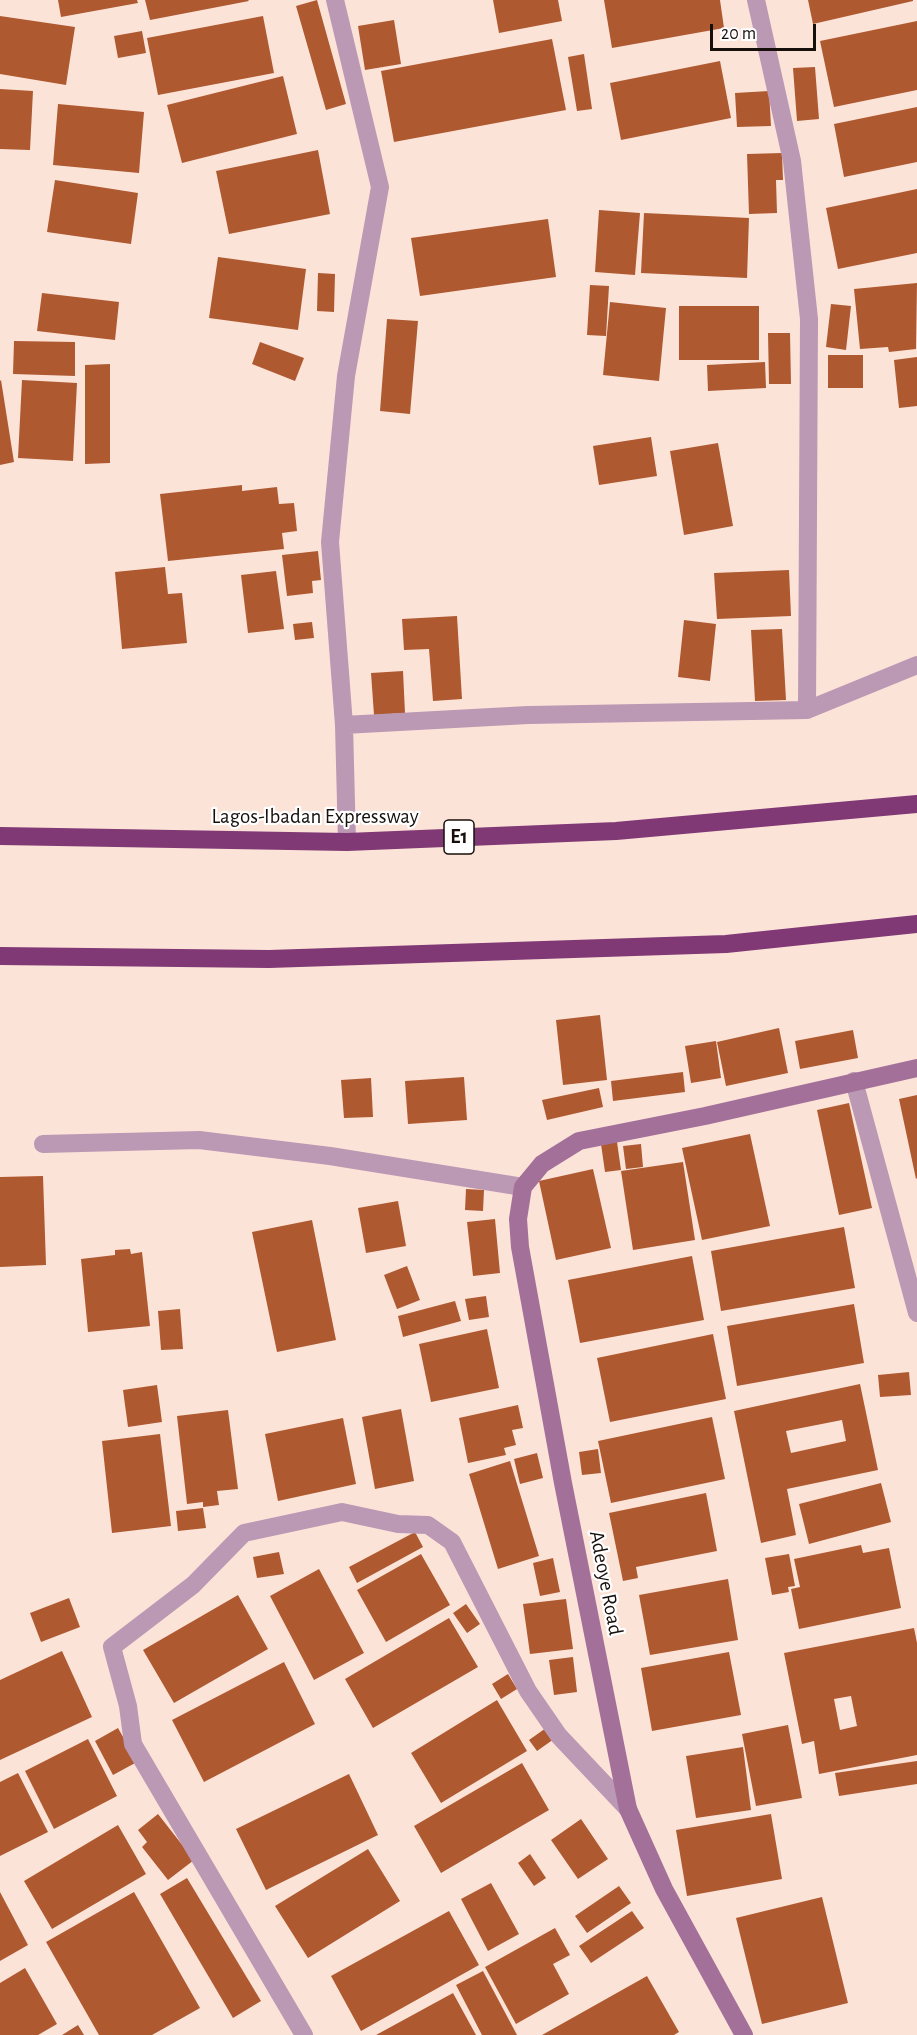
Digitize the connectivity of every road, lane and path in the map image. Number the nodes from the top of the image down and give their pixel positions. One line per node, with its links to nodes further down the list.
1 (335, 0): 5 (street)
2 (756, 0): 4 (street)
3 (917, 665): 4 (street)
4 (807, 710): 5 (street)
5 (344, 725): 8 (street)
6 (917, 804): 8 (highway, Lagos-Ibadan Expressway / E1)
7 (0, 836): 8 (highway, Lagos-Ibadan Expressway / E1)
8 (347, 842)
9 (917, 924): 10 (highway)
10 (0, 956)
11 (917, 1068): 12 (street)
12 (855, 1081): 14 (street); 15 (street)
13 (43, 1144): 14 (street)
14 (523, 1187): 16 (street, Adeoye Road)
15 (917, 1313)
16 (628, 1809): 17 (street); 18 (street, Adeoye Road)
17 (303, 2035)
18 (744, 2035)

